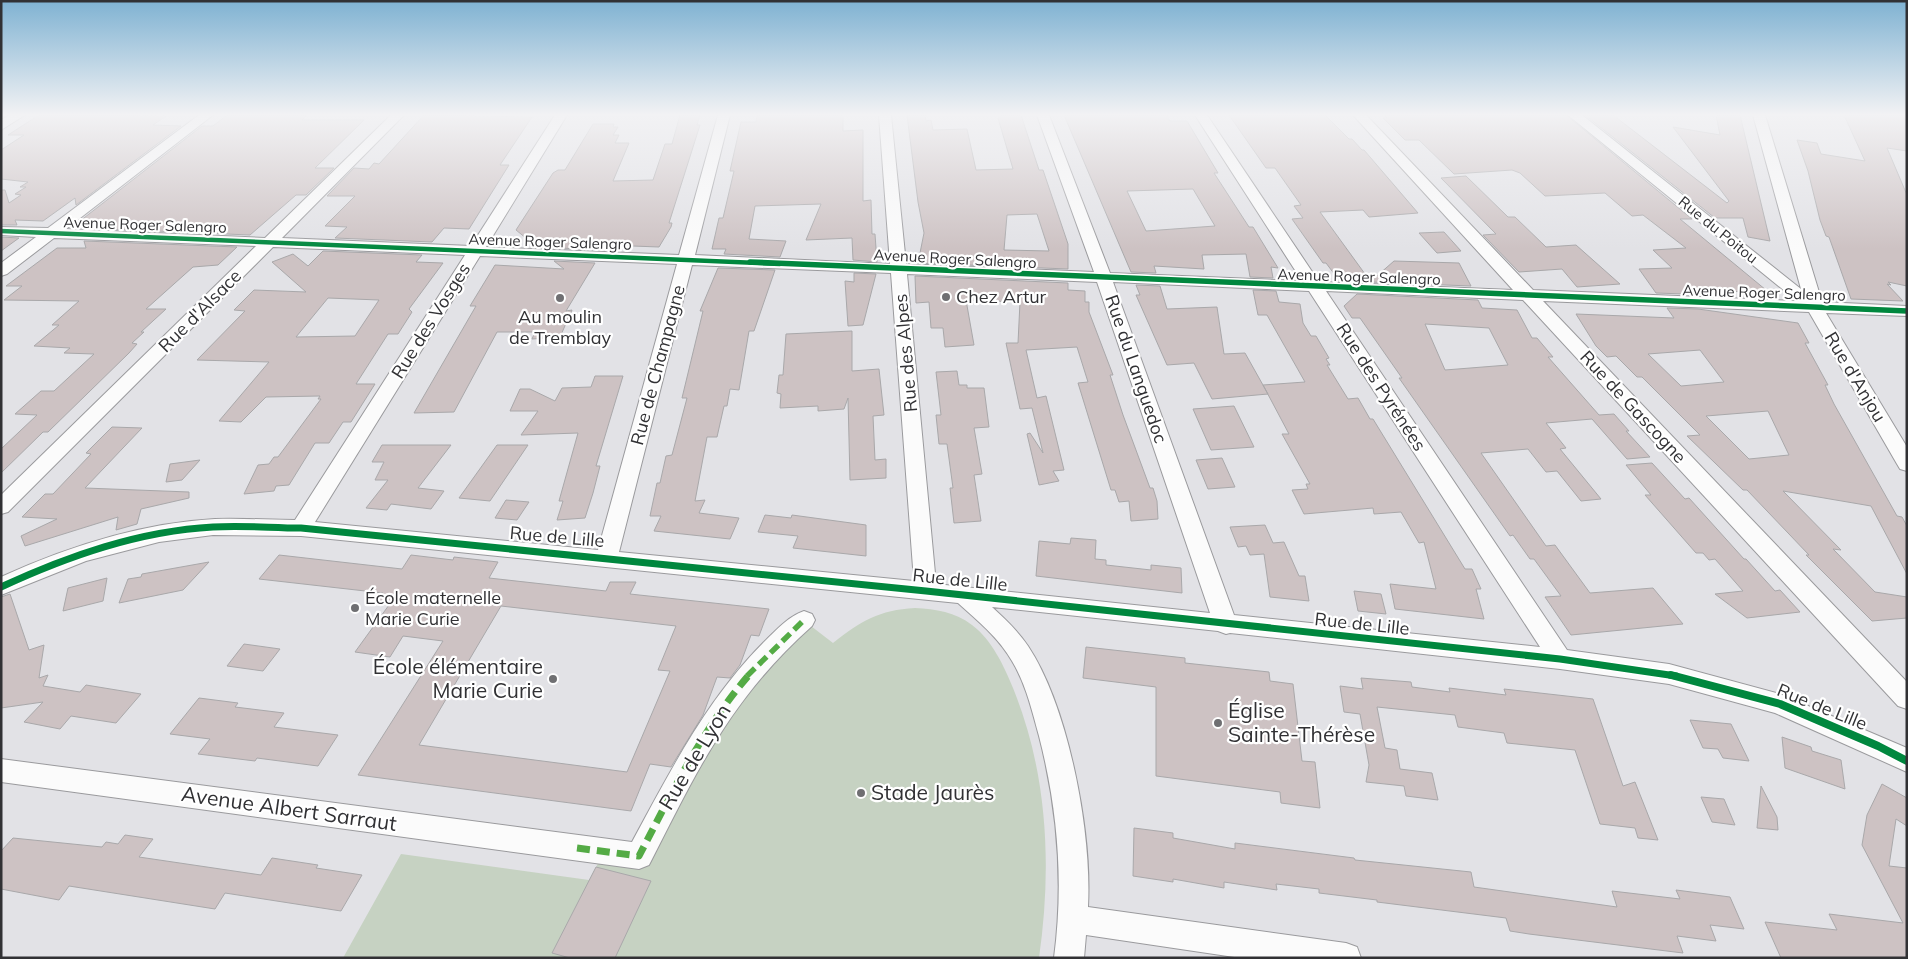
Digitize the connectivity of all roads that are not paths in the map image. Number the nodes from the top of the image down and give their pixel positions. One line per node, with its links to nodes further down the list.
1 (149, 160): 12 (street)
2 (353, 160): 13 (street, Rue d'Alsace)
3 (532, 160): 14 (street, Rue des Vosges)
4 (712, 160): 15 (street, Rue de Champagne)
5 (889, 160): 16 (street, Rue des Alpes)
6 (1060, 160): 18 (street, Rue du Languedoc)
7 (1231, 160): 19 (street, Rue des Pyrénées)
8 (1401, 160): 20 (street, Rue de Gascogne)
9 (1630, 160): 21 (street, Rue du Poitou)
10 (1772, 160): 21 (street, Rue d'Anjou)
11 (1, 231): 12 (street, Avenue Roger Salengro)
12 (50, 234): 13 (street, Avenue Roger Salengro); 17 (street)
13 (269, 242): 14 (street, Avenue Roger Salengro); 24 (street, Rue d'Alsace)
14 (474, 251): 15 (street, Avenue Roger Salengro); 25 (street, Rue des Vosges)
15 (686, 260): 16 (street, Avenue Roger Salengro); 26 (street, Rue de Champagne)
16 (899, 269): 18 (street, Avenue Roger Salengro); 28 (street, Rue des Alpes)
17 (1, 271)
18 (1104, 278): 19 (street, Avenue Roger Salengro); 31 (street, Rue du Languedoc)
19 (1316, 287): 20 (street, Avenue Roger Salengro); 32 (street, Rue des Pyrénées)
20 (1529, 296): 21 (street, Avenue Roger Salengro); 33 (street, Rue de Gascogne)
21 (1814, 308): 22 (street, Avenue Roger Salengro); 23 (street, Rue d'Anjou)
22 (1907, 311)
23 (1907, 464)
24 (1, 507)
25 (301, 528): 26 (street, Rue de Lille); 27 (street, Rue de Lille)
26 (607, 557): 28 (street, Rue de Lille)
27 (1, 587)
28 (926, 591): 29 (street, Rue de Lille)
29 (964, 595): 31 (street, Rue de Lille); 37 (street)
30 (804, 620): 36 (street, Rue de Lyon)
31 (1226, 625): 32 (street, Rue de Lille)
32 (1560, 659): 34 (street, Rue de Lille)
33 (1907, 699)
34 (1907, 761)
35 (1, 770): 36 (street, Avenue Albert Sarraut)
36 (577, 848)
37 (1074, 919): 38 (street); 39 (street)
38 (1068, 958)
39 (1346, 958)

